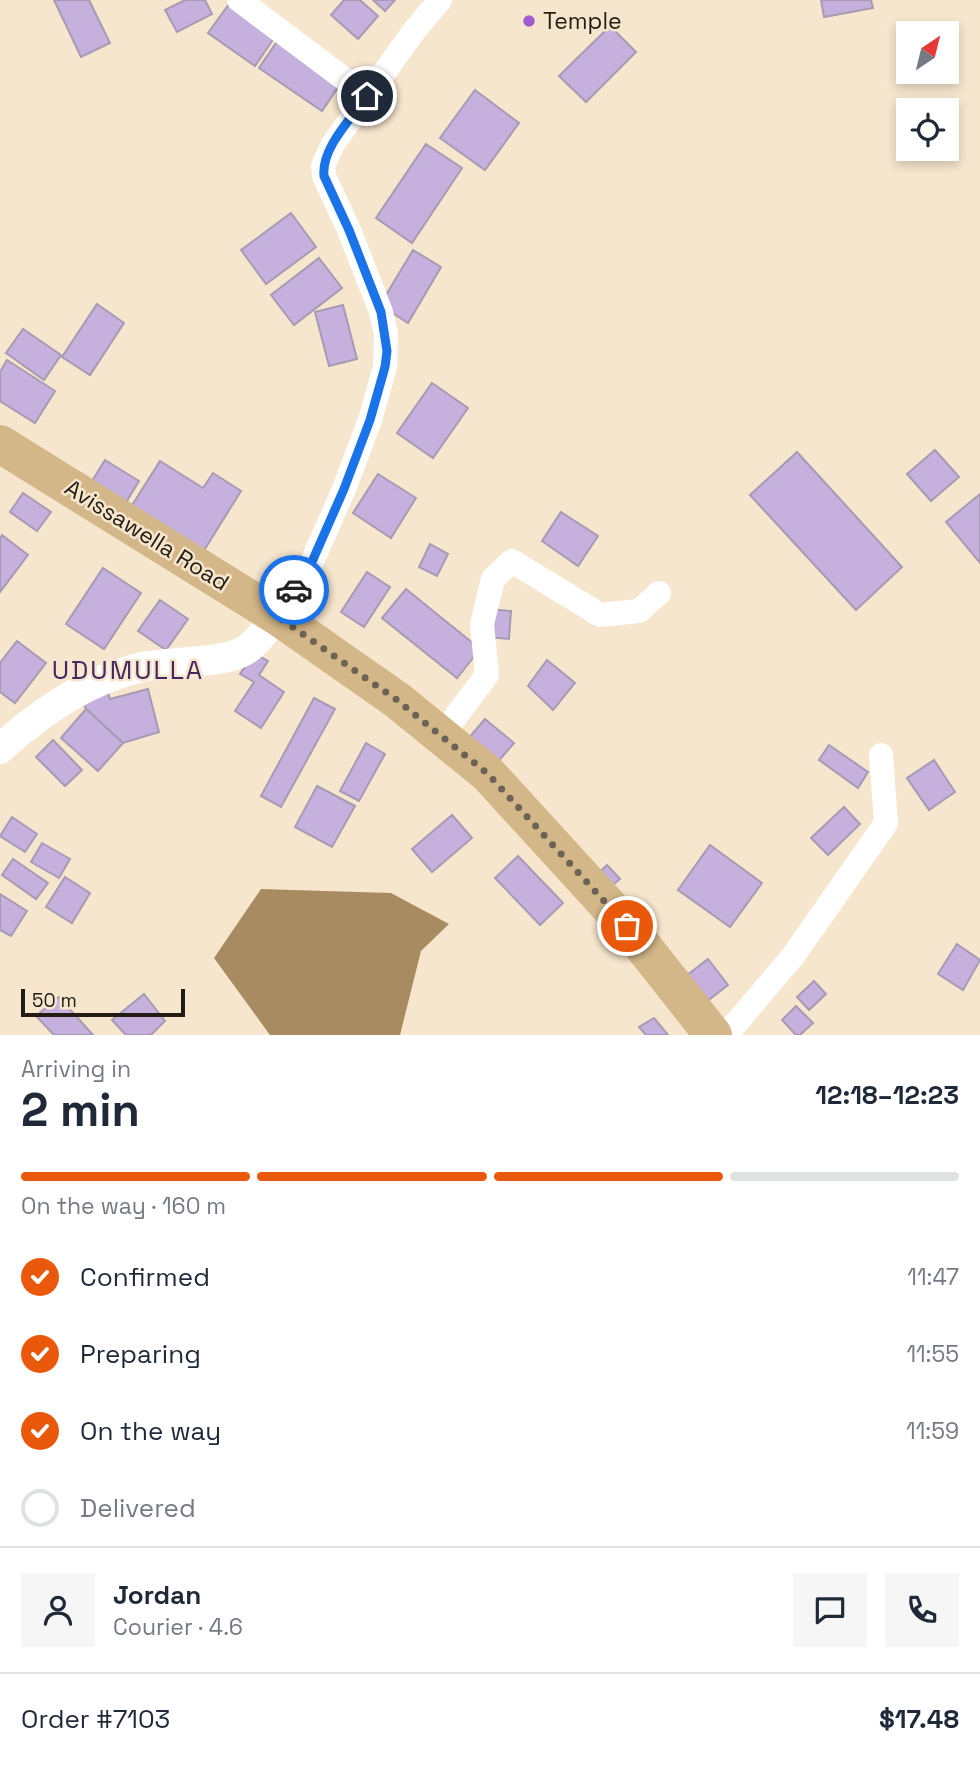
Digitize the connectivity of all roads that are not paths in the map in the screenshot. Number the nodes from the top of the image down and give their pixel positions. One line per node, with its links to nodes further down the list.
1 (239, 0): 3 (street)
2 (428, 5): 3 (street)
3 (367, 96): 6 (street)
4 (0, 443): 6 (main road, Avissawella Road)
5 (659, 593): 7 (street)
6 (277, 616): 7 (main road, Avissawella Road); 8 (street)
7 (441, 736): 10 (main road, Avissawella Road)
8 (0, 749)
9 (881, 755): 11 (street)
10 (713, 1035)
11 (726, 1035)

